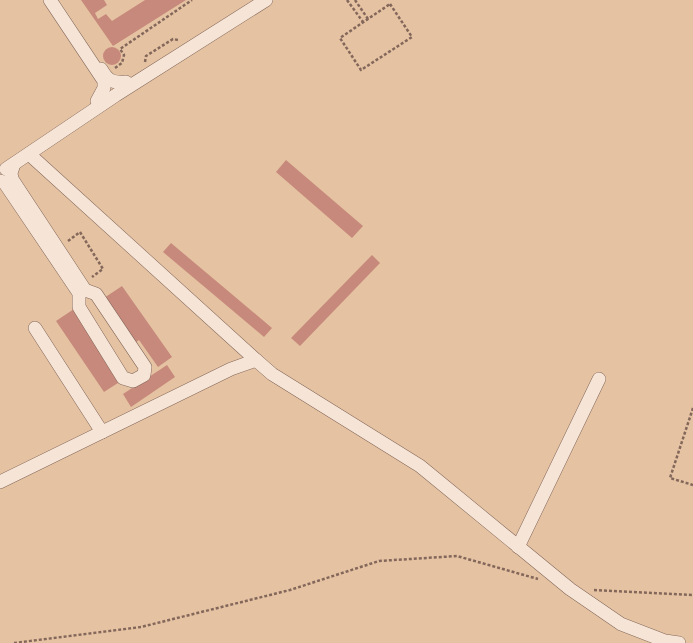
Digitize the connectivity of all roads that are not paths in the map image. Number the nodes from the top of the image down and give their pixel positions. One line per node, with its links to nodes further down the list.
1 (50, 0): 6 (lane)
2 (56, 0): 5 (lane)
3 (256, 0): 5 (lane)
4 (266, 0): 7 (lane)
5 (126, 82): 6 (lane)
6 (97, 101): 9 (lane)
7 (28, 154): 8 (lane); 13 (lane)
8 (14, 164): 10 (lane); 11 (lane)
9 (0, 166)
10 (0, 173)
11 (0, 181)
12 (35, 328): 15 (lane)
13 (256, 360): 15 (lane); 17 (lane)
14 (599, 379): 17 (lane)
15 (102, 432): 16 (lane)
16 (0, 482)
17 (518, 547): 18 (lane)
18 (680, 643)

